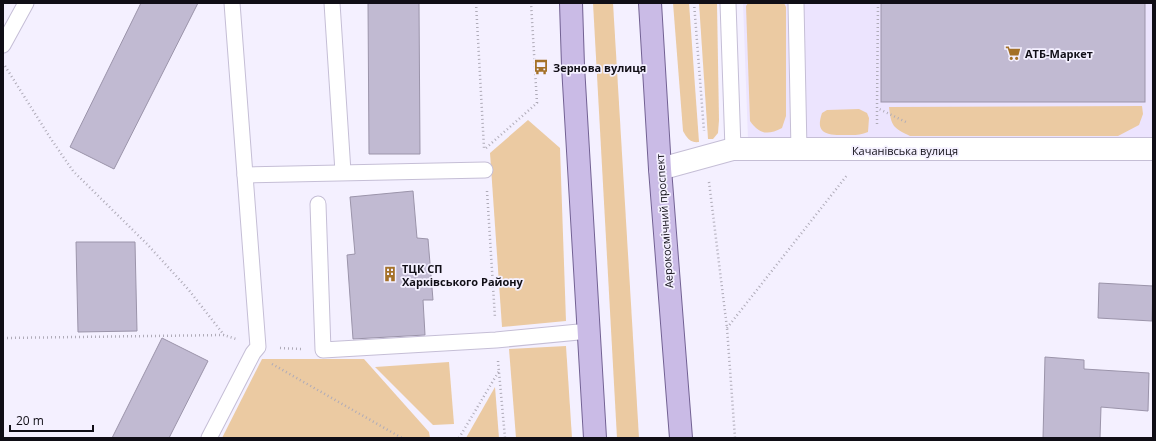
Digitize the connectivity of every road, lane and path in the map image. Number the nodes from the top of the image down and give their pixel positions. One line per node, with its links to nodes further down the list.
1 (26, 3): 12 (lane)
2 (232, 3): 23 (lane)
3 (332, 3): 22 (lane)
4 (476, 3): 5 (path)
5 (532, 3)
6 (571, 3): 26 (main road)
7 (650, 3): 20 (main road, Аерокосмічний проспект)
8 (694, 3): 19 (path)
9 (728, 3): 15 (lane)
10 (796, 3): 17 (lane)
11 (878, 3): 14 (path)
12 (3, 45)
13 (3, 63): 27 (path)
14 (910, 123)
15 (733, 149): 17 (street, Качанівська вулиця); 19 (street, Качанівська вулиця)
16 (1153, 149): 18 (street, Качанівська вулиця)
17 (800, 150): 18 (street, Качанівська вулиця)
18 (876, 150): 25 (path)
19 (706, 157): 20 (street, Качанівська вулиця); 25 (path)
20 (660, 169): 38 (main road, Аерокосмічний проспект)
21 (486, 170): 22 (lane); 29 (path)
22 (343, 172): 23 (lane)
23 (245, 175): 30 (lane)
24 (318, 204): 31 (lane)
25 (727, 328): 39 (path)
26 (588, 331): 29 (lane); 37 (main road)
27 (224, 335): 28 (path); 30 (path)
28 (3, 338)
29 (496, 340): 31 (lane); 32 (path)
30 (255, 350): 31 (path); 33 (lane); 34 (path)
31 (323, 350)
32 (499, 371): 35 (path); 36 (path)
33 (209, 438)
34 (402, 438)
35 (459, 438)
36 (505, 438)
37 (595, 438)
38 (682, 438)
39 (735, 438)

